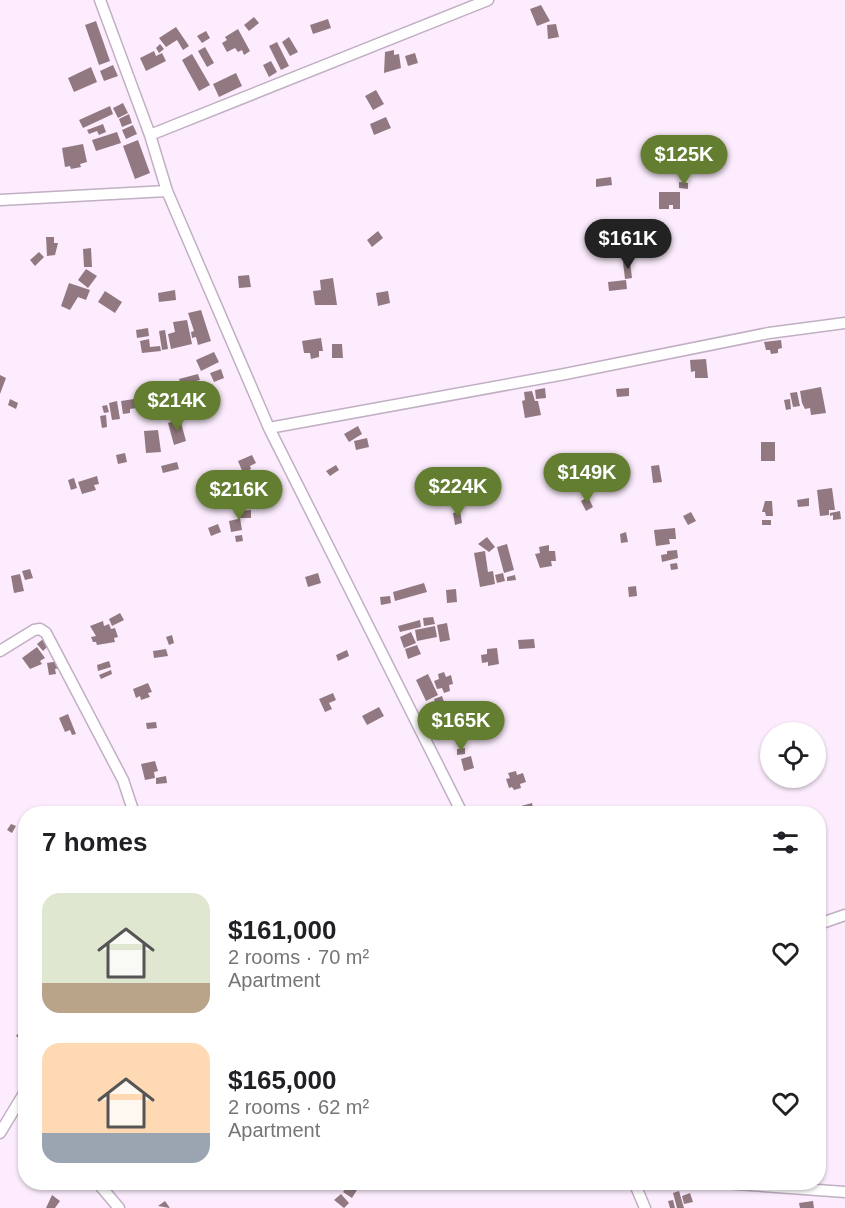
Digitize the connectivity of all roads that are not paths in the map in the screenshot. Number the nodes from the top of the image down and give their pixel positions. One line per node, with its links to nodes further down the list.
1 (100, 0): 3 (street)
2 (488, 0): 3 (street)
3 (150, 135): 4 (street)
4 (166, 191): 5 (street); 7 (street)
5 (0, 200)
6 (845, 323): 7 (street)
7 (269, 428): 10 (street)
8 (0, 651): 9 (street)
9 (132, 806)
10 (458, 806)
11 (845, 915): 12 (street)
12 (826, 922)
13 (18, 1113): 14 (street)
14 (0, 1133)
15 (104, 1190): 19 (street)
16 (637, 1190): 20 (street)
17 (818, 1190): 18 (street)
18 (845, 1192)
19 (119, 1208)
20 (645, 1208)

